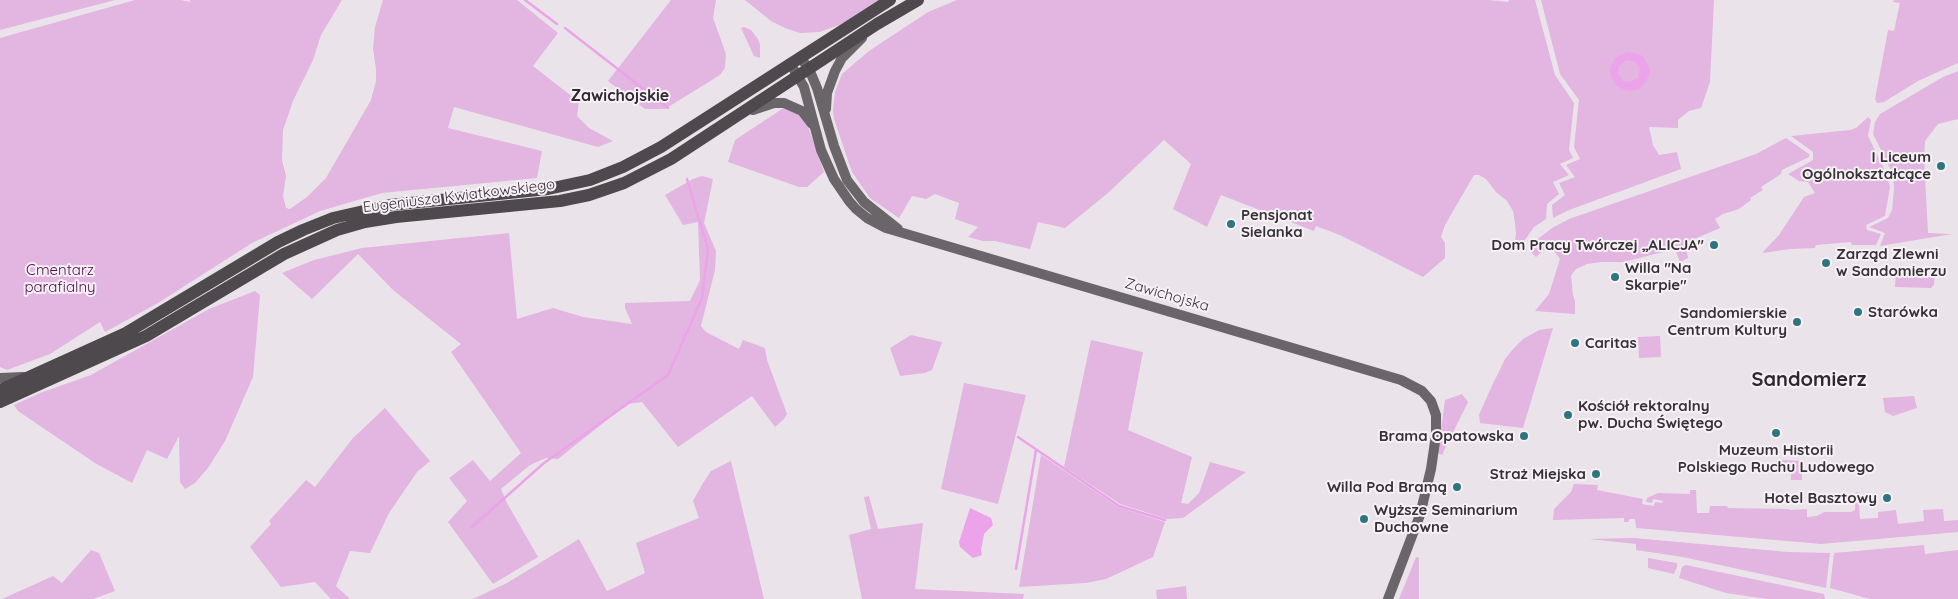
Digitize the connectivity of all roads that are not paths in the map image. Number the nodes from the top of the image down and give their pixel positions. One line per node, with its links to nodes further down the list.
1 (890, 0): 4 (main road, Eugeniusza Kwiatkowskiego)
2 (918, 0): 3 (main road, Eugeniusza Kwiatkowskiego)
3 (877, 24): 5 (main road, Eugeniusza Kwiatkowskiego); 7 (street)
4 (795, 60): 5 (street, Zawichojska); 10 (main road, Eugeniusza Kwiatkowskiego)
5 (804, 72): 6 (main road, Eugeniusza Kwiatkowskiego); 7 (street, Zawichojska); 8 (street, Zawichojska)
6 (734, 118): 8 (street, Zawichojska); 12 (main road, Eugeniusza Kwiatkowskiego)
7 (826, 120): 9 (street, Zawichojska)
8 (816, 130): 9 (street, Zawichojska)
9 (902, 232): 13 (street, Zawichojska)
10 (31, 376): 11 (street); 12 (main road, Eugeniusza Kwiatkowskiego)
11 (0, 378)
12 (1, 398)
13 (1388, 599)

